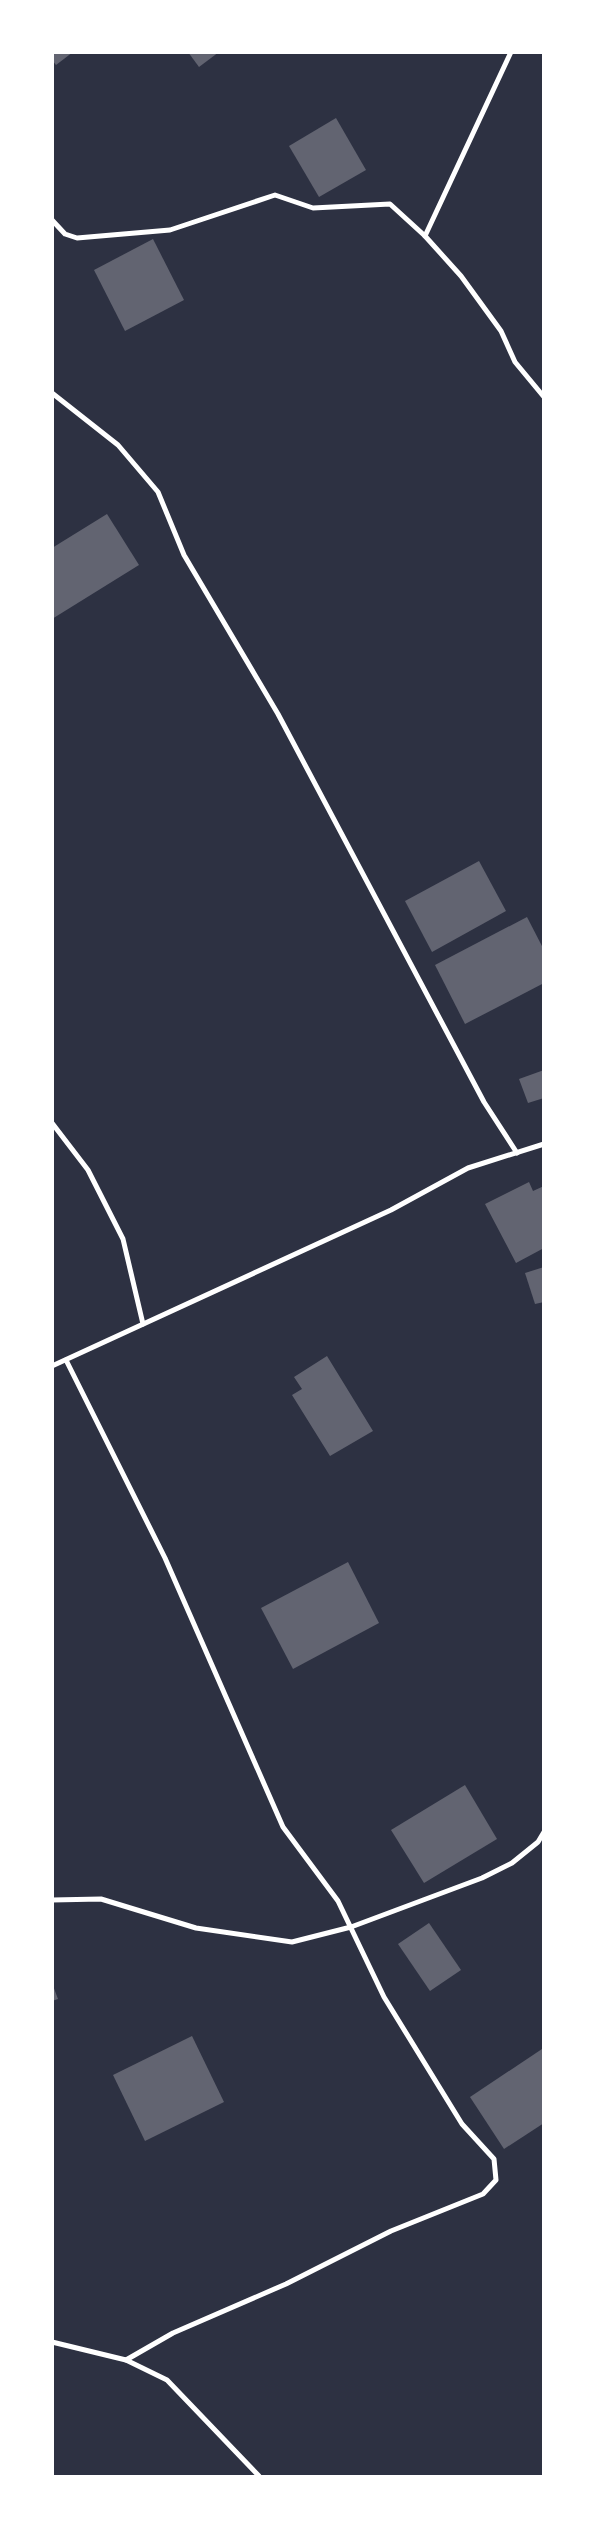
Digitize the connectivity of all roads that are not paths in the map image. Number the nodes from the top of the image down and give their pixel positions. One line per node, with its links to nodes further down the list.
1 (511, 52): 3 (street)
2 (52, 220): 3 (street)
3 (425, 236): 5 (street)
4 (52, 394): 8 (street)
5 (544, 397)
6 (52, 1123): 9 (street)
7 (544, 1144): 8 (street)
8 (517, 1153): 9 (street)
9 (143, 1324): 10 (street)
10 (66, 1360): 11 (street); 14 (street)
11 (52, 1366)
12 (544, 1832): 14 (street)
13 (52, 1900): 14 (street)
14 (351, 1927): 16 (street)
15 (52, 2342): 16 (street)
16 (126, 2360): 17 (street)
17 (259, 2476)

